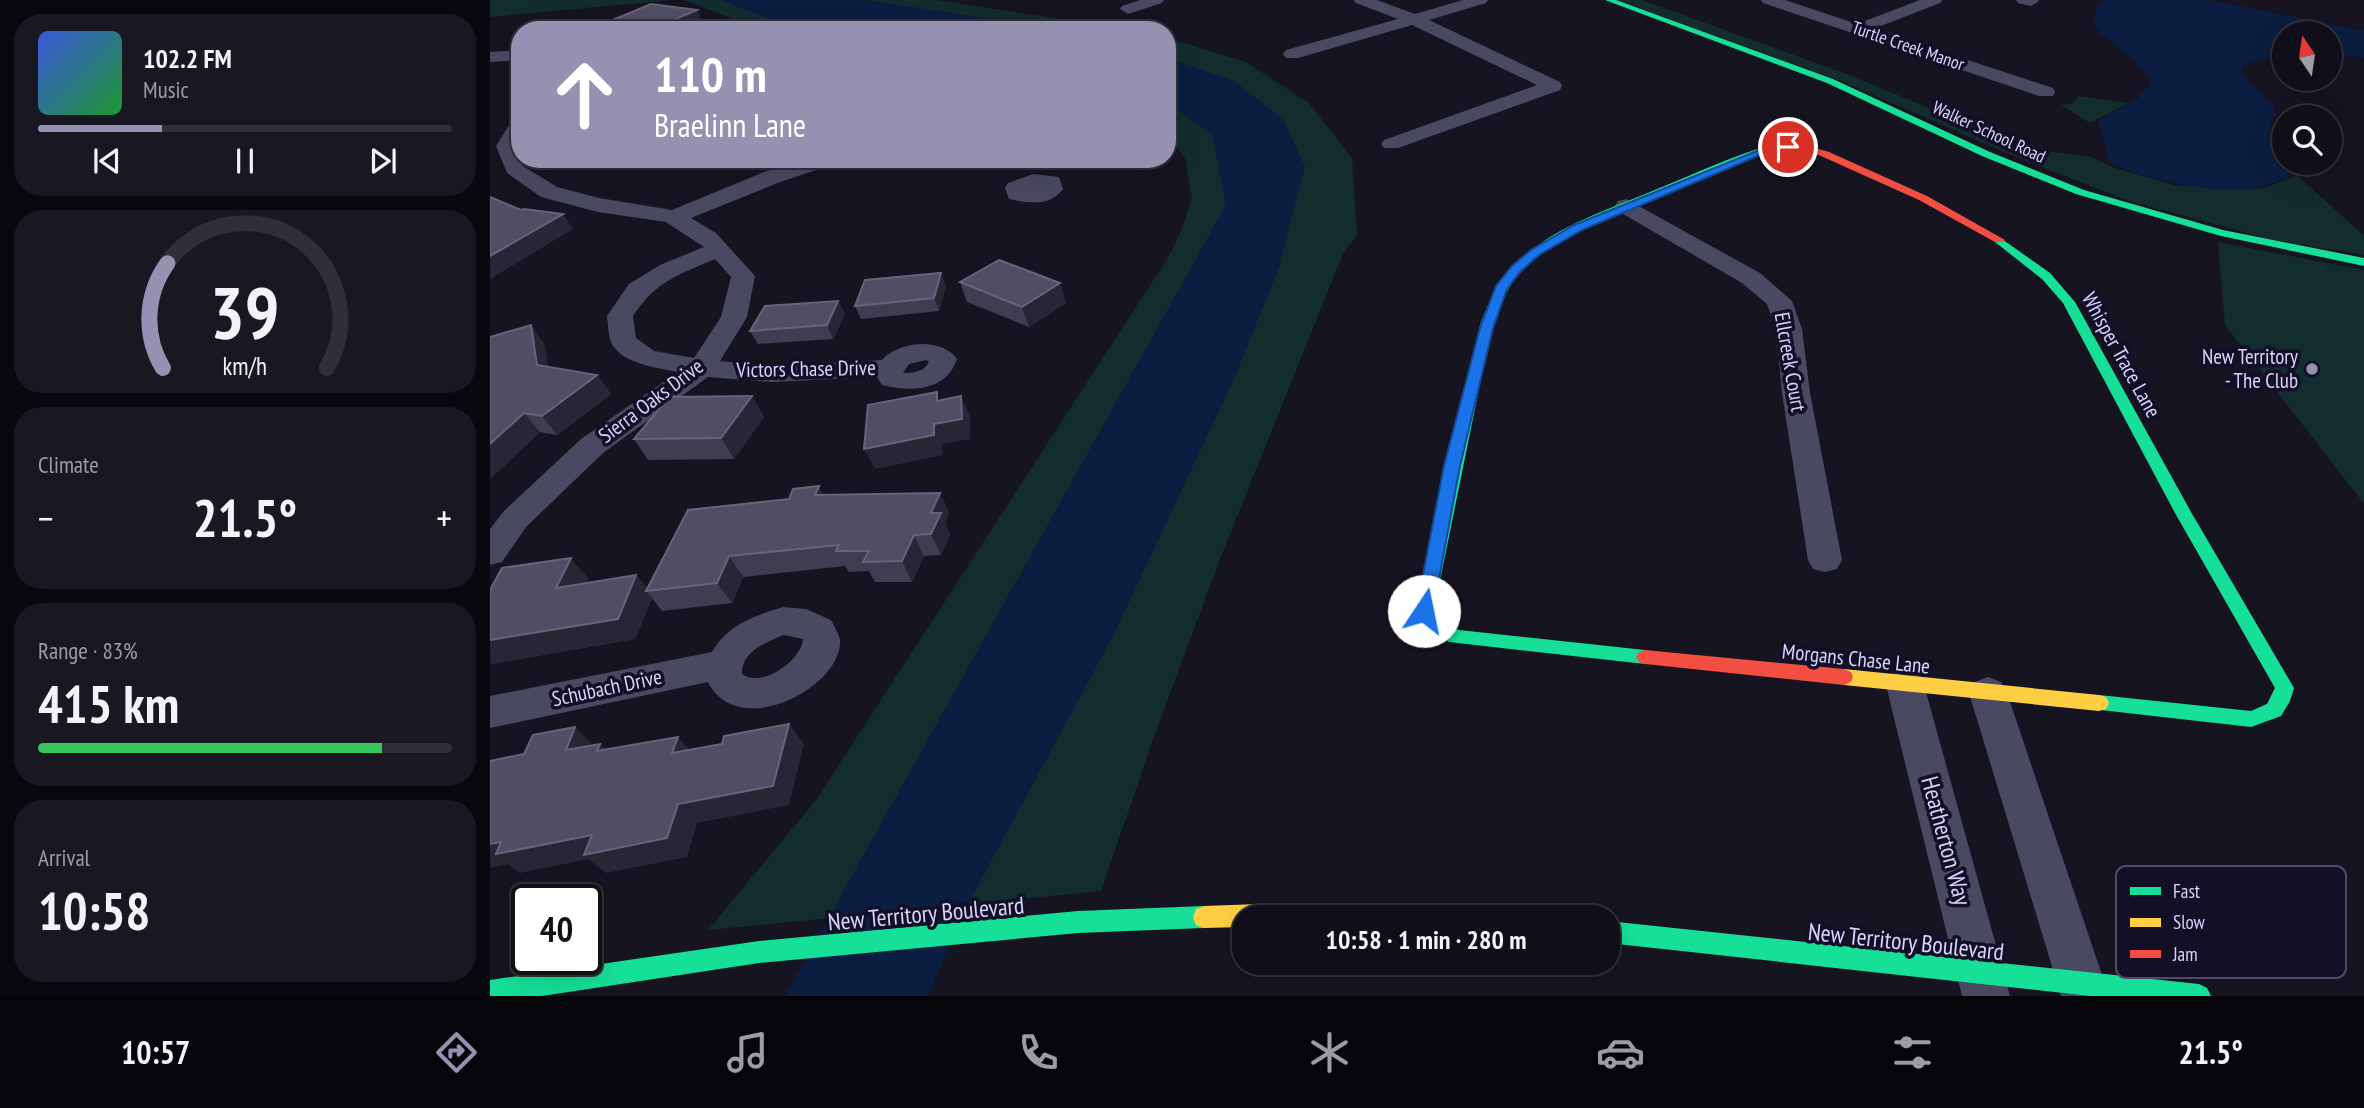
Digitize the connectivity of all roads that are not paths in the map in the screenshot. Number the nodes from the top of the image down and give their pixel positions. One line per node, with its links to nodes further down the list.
1 (1156, 0): 7 (street)
2 (1362, 0): 8 (street)
3 (1480, 0): 8 (street)
4 (1609, 0): 22 (street, Walker School Road)
5 (1769, 0): 9 (street, Turtle Creek Manor)
6 (1934, 0): 9 (street)
7 (1128, 9)
8 (1414, 19): 10 (street); 15 (street)
9 (1859, 29): 13 (street, Turtle Creek Manor)
10 (1292, 54)
11 (511, 56): 12 (street)
12 (490, 57)
13 (2046, 92)
14 (511, 138): 16 (street, Sierra Oaks Drive)
15 (1391, 144)
16 (511, 160)
17 (514, 168): 20 (street, Sierra Oaks Drive)
18 (801, 168): 20 (street)
19 (1626, 206): 26 (street, Ellcreek Court); 28 (street, Morgans Chase Lane); 31 (street, Whisper Trace Lane)
20 (674, 217): 21 (street, Sierra Oaks Drive)
21 (717, 250): 23 (street, Sierra Oaks Drive); 23 (street, Victors Chase Drive)
22 (2364, 262)
23 (702, 368): 24 (street, Victors Chase Drive); 25 (street, Sierra Oaks Drive)
24 (889, 368)
25 (490, 553)
26 (1825, 560)
27 (724, 664): 30 (street, Schubach Drive)
28 (1905, 685): 29 (street, Morgans Chase Lane); 34 (street, Heatherton Way)
29 (1988, 693): 31 (street, Morgans Chase Lane); 35 (street)
30 (490, 712)
31 (2275, 712)
32 (1232, 916): 36 (street, New Territory Boulevard)
33 (1620, 934): 34 (street, New Territory Boulevard)
34 (1983, 985): 35 (street, New Territory Boulevard)
35 (2083, 989): 37 (street, New Territory Boulevard)
36 (490, 992)
37 (2199, 996)

